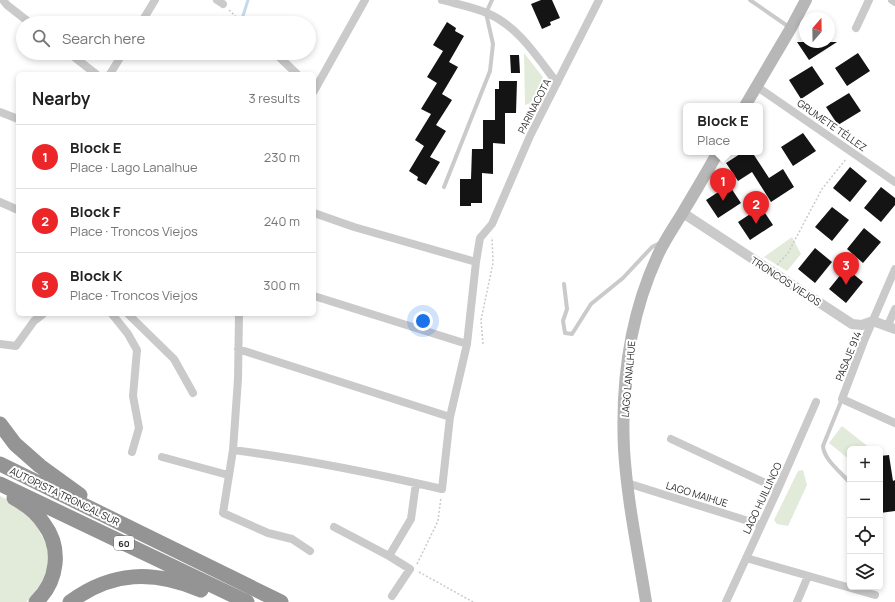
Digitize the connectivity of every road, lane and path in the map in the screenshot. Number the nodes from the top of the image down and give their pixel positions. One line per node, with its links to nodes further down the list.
1 (3, 0): 14 (street)
2 (155, 0): 15 (street)
3 (365, 0): 27 (street)
4 (442, 0): 13 (street)
5 (492, 0): 13 (lane)
6 (599, 0): 25 (street, PARINACOTA)
7 (750, 0): 17 (lane)
8 (806, 0): 17 (main road)
9 (869, 0): 18 (street)
10 (892, 0): 12 (street)
11 (220, 2): 16 (path)
12 (895, 2)
13 (486, 13): 25 (street); 34 (lane)
14 (21, 16)
15 (145, 16)
16 (235, 16)
17 (791, 28): 26 (main road)
18 (856, 28)
19 (78, 60): 22 (street)
20 (119, 60): 23 (street)
21 (283, 60): 24 (street)
22 (93, 72)
23 (111, 72)
24 (295, 72)
25 (557, 83): 39 (street, PARINACOTA)
26 (756, 86): 28 (main road); 31 (street, GRUMETE TÉLLEZ)
27 (316, 87)
28 (747, 103)
29 (0, 112): 30 (street)
30 (16, 118)
31 (852, 152): 33 (street, GRUMETE TÉLLEZ); 43 (path)
32 (716, 155): 37 (main road, LAGO LANALHUE)
33 (895, 182)
34 (444, 187)
35 (0, 202): 36 (street)
36 (16, 209)
37 (683, 213): 40 (main road, LAGO LANALHUE); 43 (street, TRONCOS VIEJOS)
38 (316, 214): 41 (street)
39 (492, 224): 41 (street, PARINACOTA); 55 (path)
40 (665, 240): 44 (lane); 71 (main road, LAGO LANALHUE)
41 (476, 262): 54 (street, PARINACOTA)
42 (895, 269): 51 (street, PASAJE 914)
43 (772, 271): 51 (street, TRONCOS VIEJOS)
44 (564, 284)
45 (316, 297): 54 (street)
46 (895, 309): 52 (street)
47 (40, 316): 53 (street)
48 (114, 316): 65 (street)
49 (130, 316): 57 (street)
50 (239, 316): 56 (street)
51 (873, 321): 52 (street, TRONCOS VIEJOS); 58 (street, PASAJE 914)
52 (891, 327)
53 (0, 344)
54 (467, 344): 60 (street, PARINACOTA)
55 (483, 344)
56 (238, 348): 60 (street); 64 (street)
57 (193, 393)
58 (842, 399): 61 (street); 69 (lane)
59 (816, 402): 75 (street, LAGO HUILLINCO)
60 (450, 417): 74 (street, PARINACOTA)
61 (895, 423)
62 (0, 424): 78 (highway)
63 (671, 439): 75 (street)
64 (233, 450): 68 (street); 70 (street)
65 (132, 452)
66 (162, 457): 68 (street)
67 (0, 464): 78 (highway, AUTOPISTA TRONCAL SUR / 60)
68 (228, 475): 79 (street)
69 (849, 482)
70 (416, 483): 74 (street); 80 (street)
71 (627, 483): 76 (street, LAGO MAIHUE); 91 (main road, LAGO LANALHUE)
72 (0, 484): 88 (highway, AUTOPISTA TRONCAL SUR / 60)
73 (0, 488): 85 (highway)
74 (442, 489): 90 (path)
75 (778, 489): 76 (street, LAGO HUILLINCO)
76 (761, 525): 81 (street, LAGO HUILLINCO)
77 (334, 527): 80 (street)
78 (140, 532): 89 (highway, AUTOPISTA TRONCAL SUR / 60)
79 (310, 551)
80 (389, 556): 84 (street)
81 (746, 558): 82 (street); 92 (street, LAGO HUILLINCO)
82 (808, 576): 83 (street); 93 (street)
83 (875, 595)
84 (392, 596)
85 (36, 602)
86 (70, 602): 87 (highway)
87 (231, 602)
88 (247, 602)
89 (281, 602)
90 (473, 602)
91 (646, 602)
92 (726, 602)
93 (797, 602)

